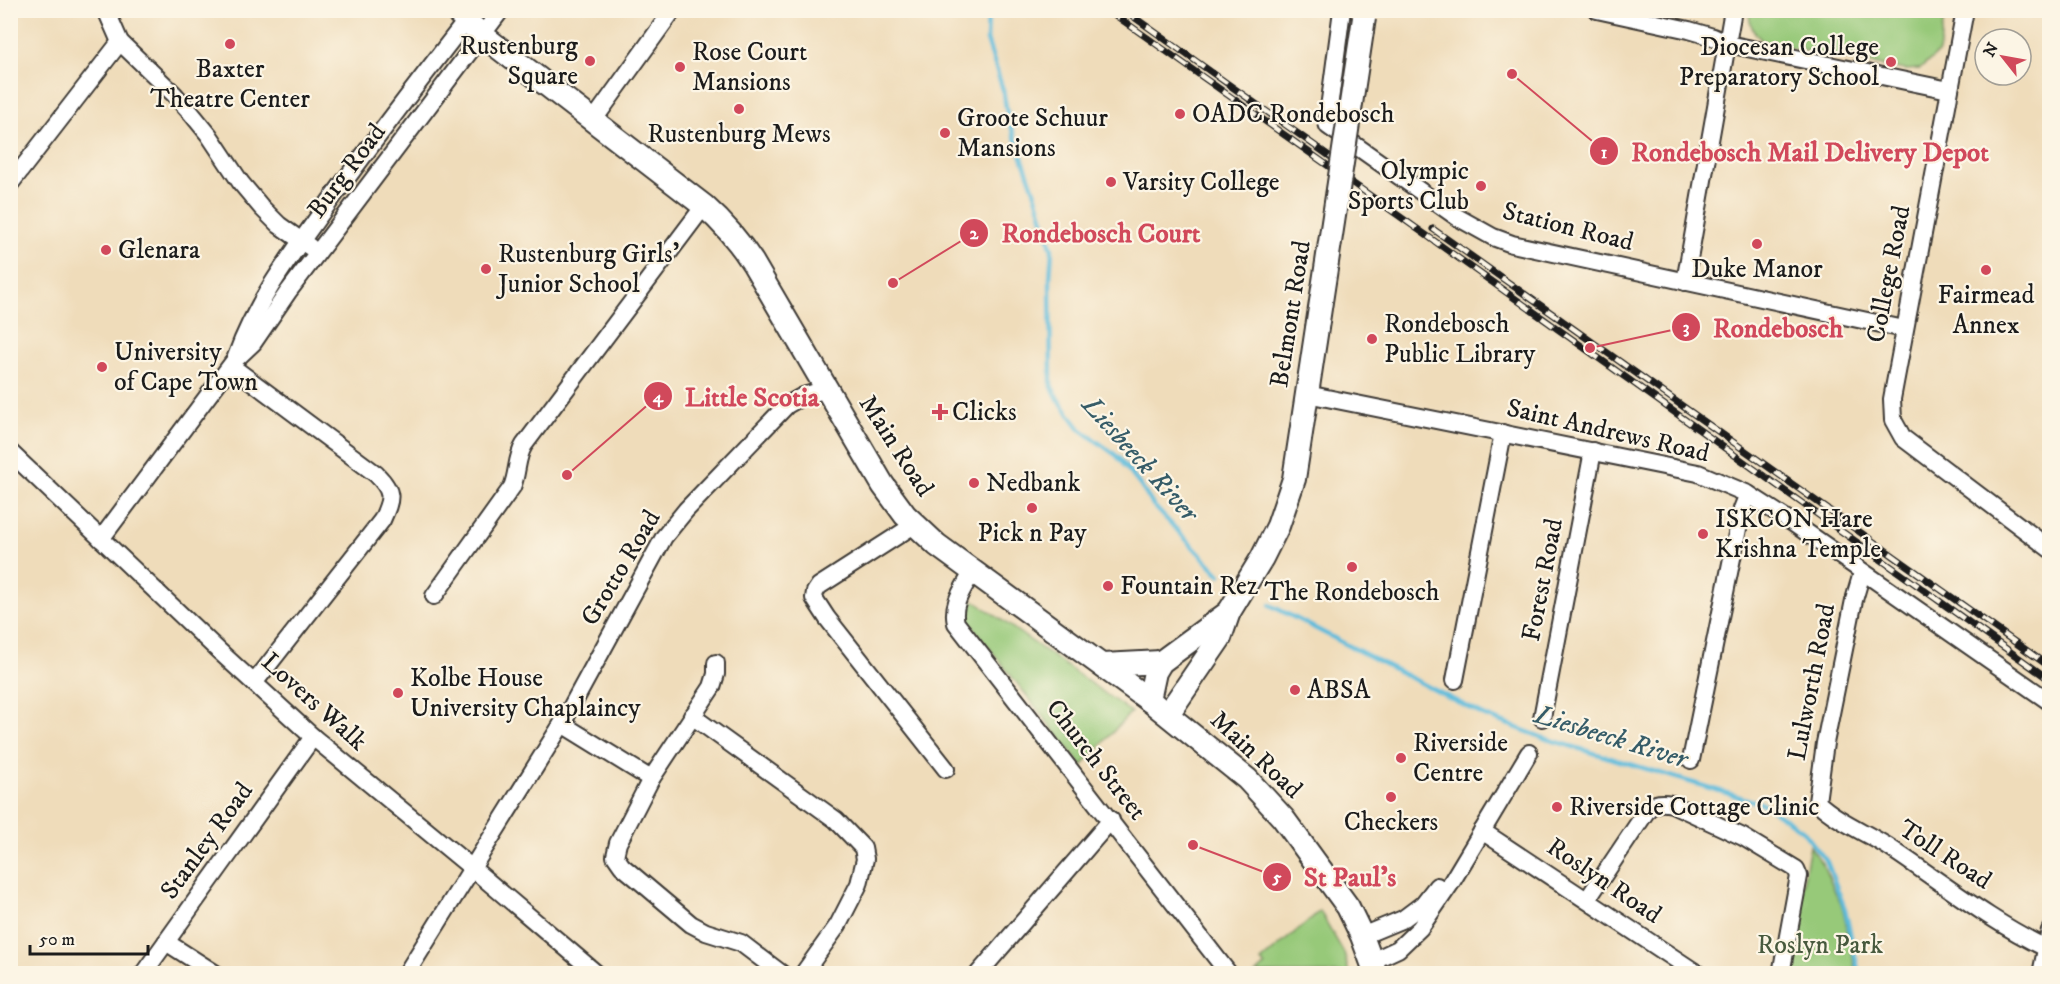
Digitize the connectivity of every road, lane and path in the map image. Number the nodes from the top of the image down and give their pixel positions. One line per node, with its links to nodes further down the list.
1 (106, 10): 10 (street)
2 (501, 10): 9 (street, Burg Road)
3 (673, 10): 13 (street)
4 (1342, 10): 18 (street, Station Road)
5 (1597, 10): 11 (street)
6 (1733, 10): 11 (street)
7 (1965, 10): 12 (street, College Road)
8 (1364, 14): 22 (main road, Belmont Road, bridge)
9 (468, 22): 13 (main road, Main Road); 16 (street, Burg Road); 17 (street, Burg Road)
10 (120, 42): 14 (street); 16 (street)
11 (1728, 44): 12 (street); 18 (street)
12 (1949, 90): 19 (street, College Road)
13 (593, 122): 15 (main road, Main Road)
14 (10, 184)
15 (704, 206): 21 (main road, Main Road); 32 (street)
16 (301, 241): 17 (street); 20 (street, Burg Road)
17 (318, 253): 20 (street, Burg Road)
18 (1685, 282): 19 (street, Station Road)
19 (1904, 329): 29 (street, College Road)
20 (233, 364): 28 (street, Burg Road); 38 (street)
21 (827, 389): 27 (main road, Main Road); 44 (street, Grotto Road)
22 (1307, 394): 23 (street, Saint Andrews Road); 33 (main road, Belmont Road)
23 (1503, 434): 24 (street, Saint Andrews Road); 37 (street)
24 (1593, 451): 26 (street, Saint Andrews Road); 43 (street, Forest Road)
25 (10, 452): 28 (street, Lovers Walk)
26 (1748, 494): 31 (street, Saint Andrews Road); 47 (street)
27 (914, 525): 30 (main road, Main Road); 48 (street)
28 (101, 538): 38 (street, Lovers Walk)
29 (2049, 549)
30 (973, 571): 36 (main road, Main Road); 51 (street, Church Street)
31 (1862, 573): 40 (street, Saint Andrews Road); 50 (street, Lulworth Road)
32 (434, 596)
33 (1229, 612): 34 (main road, Belmont Road); 41 (main road, Belmont Road)
34 (1161, 662): 36 (main road); 39 (main road)
35 (716, 663): 42 (street)
36 (1103, 665): 39 (main road, Main Road)
37 (1455, 680)
38 (254, 683): 45 (street, Lovers Walk)
39 (1149, 700): 41 (main road, Main Road)
40 (2049, 702)
41 (1168, 714): 57 (main road, Main Road)
42 (692, 716): 49 (street); 67 (street)
43 (1542, 718)
44 (562, 724): 49 (street); 54 (street, Grotto Road)
45 (313, 737): 54 (street, Lovers Walk); 58 (street, Stanley Road)
46 (1529, 753): 52 (street)
47 (1691, 760)
48 (946, 769)
49 (651, 779): 66 (street)
50 (1817, 802): 59 (street, Toll Road)
51 (1111, 820): 68 (street); 69 (street, Church Street)
52 (1482, 831): 53 (street); 55 (street, Roslyn Road)
53 (1468, 852): 57 (street); 61 (street)
54 (472, 868): 64 (street, Grotto Road); 65 (street, Lovers Walk)
55 (1587, 900): 60 (street, Roslyn Road); 71 (street)
56 (2049, 930): 59 (street)
57 (1362, 936): 61 (main road, Main Road)
58 (166, 942): 62 (street, Stanley Road); 63 (street)
59 (2046, 948): 72 (street)
60 (1672, 966): 70 (street, Roslyn Road)
61 (1374, 967)
62 (143, 974)
63 (216, 974)
64 (406, 974)
65 (597, 974)
66 (782, 974)
67 (803, 974)
68 (978, 974)
69 (1229, 974)
70 (1698, 974)
71 (1780, 974)
72 (2041, 974)

